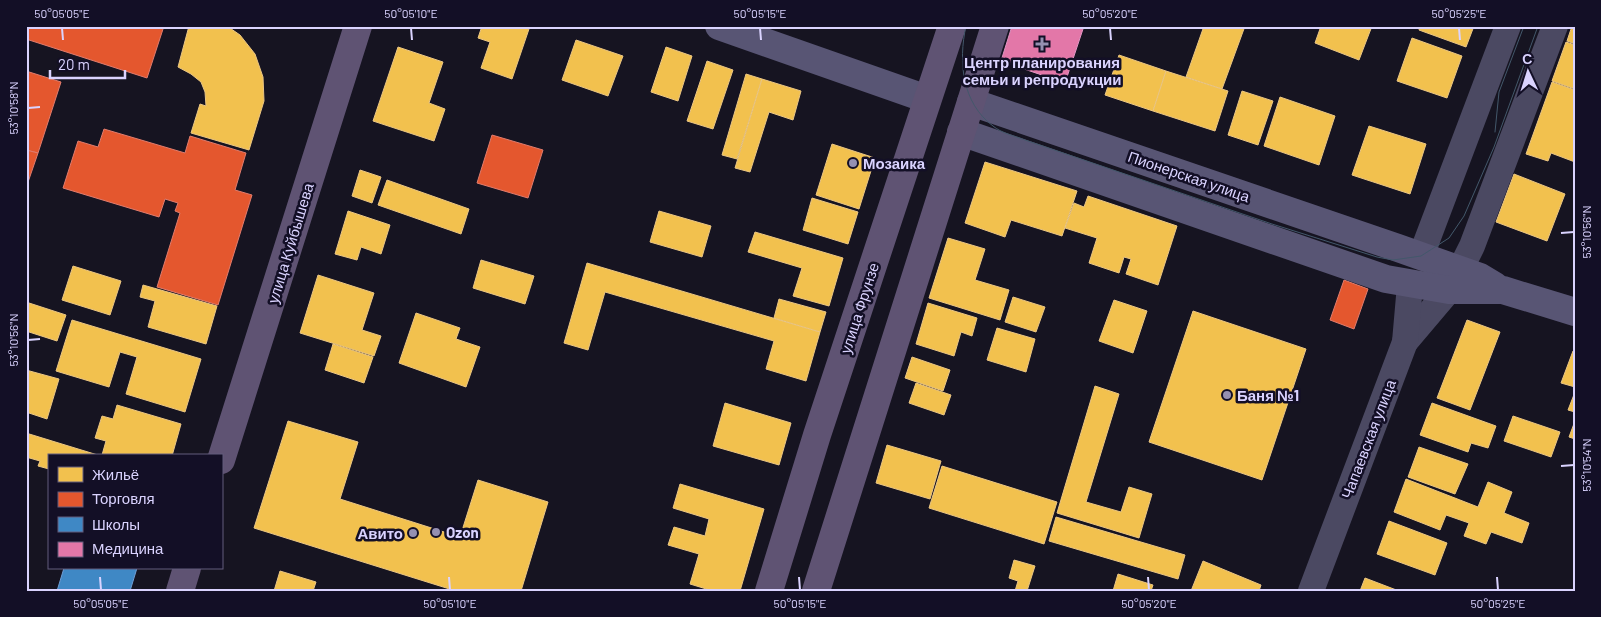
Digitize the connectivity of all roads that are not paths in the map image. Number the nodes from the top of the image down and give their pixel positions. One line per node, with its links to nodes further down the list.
1 (358, 26): 15 (main road, улица Куйбышева)
2 (720, 26): 7 (main road, Пионерская улица)
3 (952, 26): 7 (main road, улица Фрунзе)
4 (995, 26): 8 (main road)
5 (1508, 26): 10 (street)
6 (1555, 26): 11 (street)
7 (927, 99): 8 (main road, Пионерская улица); 9 (main road, Пионерская улица); 18 (main road, улица Фрунзе)
8 (971, 102): 9 (main road); 10 (main road, Пионерская улица)
9 (961, 132): 12 (main road, Пионерская улица); 19 (main road)
10 (1420, 256): 11 (main road, Пионерская улица); 12 (main road)
11 (1454, 280): 12 (main road, Пионерская улица); 13 (main road); 14 (street)
12 (1410, 285): 14 (street, Чапаевская улица)
13 (1575, 312)
14 (1405, 342): 20 (street, Чапаевская улица)
15 (222, 457)
16 (186, 570): 17 (main road)
17 (180, 591)
18 (769, 591)
19 (816, 591)
20 (1311, 591)

